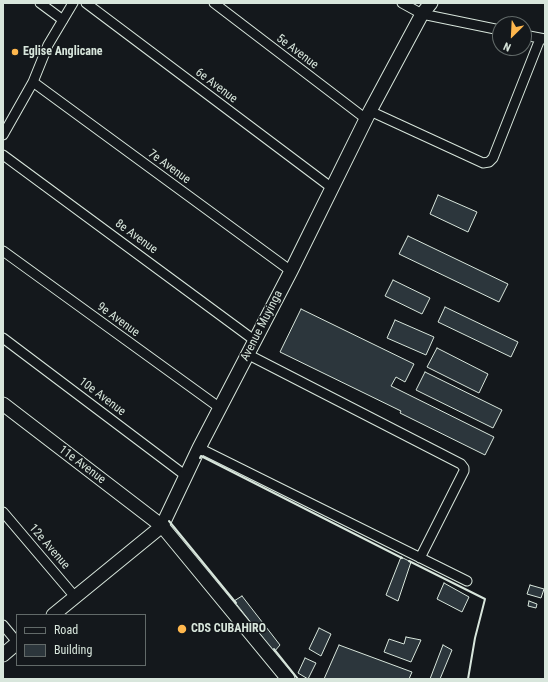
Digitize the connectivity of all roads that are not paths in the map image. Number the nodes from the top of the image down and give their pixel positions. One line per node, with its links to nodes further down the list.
1 (40, 3): 8 (street)
2 (74, 3): 8 (street)
3 (86, 3): 16 (street, 6e Avenue)
4 (214, 3): 13 (street, 5e Avenue)
5 (402, 3): 7 (street)
6 (431, 3): 7 (street, Avenue Muyinga)
7 (422, 14): 9 (street); 13 (street, Avenue Muyinga)
8 (63, 20): 12 (street)
9 (492, 28)
10 (532, 37): 11 (street)
11 (543, 39): 13 (street, 5e Avenue)
12 (33, 82): 14 (street); 18 (street, 7e Avenue)
13 (368, 115): 16 (street, Avenue Muyinga)
14 (3, 135)
15 (3, 155): 20 (street, 8e Avenue)
16 (332, 188): 18 (street, Avenue Muyinga)
17 (3, 251): 23 (street, 9e Avenue)
18 (290, 271): 20 (street, Avenue Muyinga)
19 (3, 338): 25 (street, 10e Avenue)
20 (254, 340): 21 (street, Avenue Muyinga)
21 (247, 354): 23 (street, Avenue Muyinga); 28 (street)
22 (3, 404): 27 (street, 11e Avenue)
23 (220, 408): 24 (street, Avenue Muyinga)
24 (199, 448): 25 (street, Avenue Muyinga); 28 (street)
25 (186, 476): 27 (street, Avenue Muyinga)
26 (3, 512): 30 (street, 12e Avenue)
27 (162, 526): 30 (street, Avenue Muyinga); 36 (street, 11e Avenue)
28 (420, 558): 29 (street)
29 (467, 581)
30 (76, 598): 31 (street, Avenue Muyinga)
31 (54, 614)
32 (3, 625): 33 (street)
33 (16, 642)
34 (16, 644): 35 (street)
35 (3, 655)
36 (288, 679)

